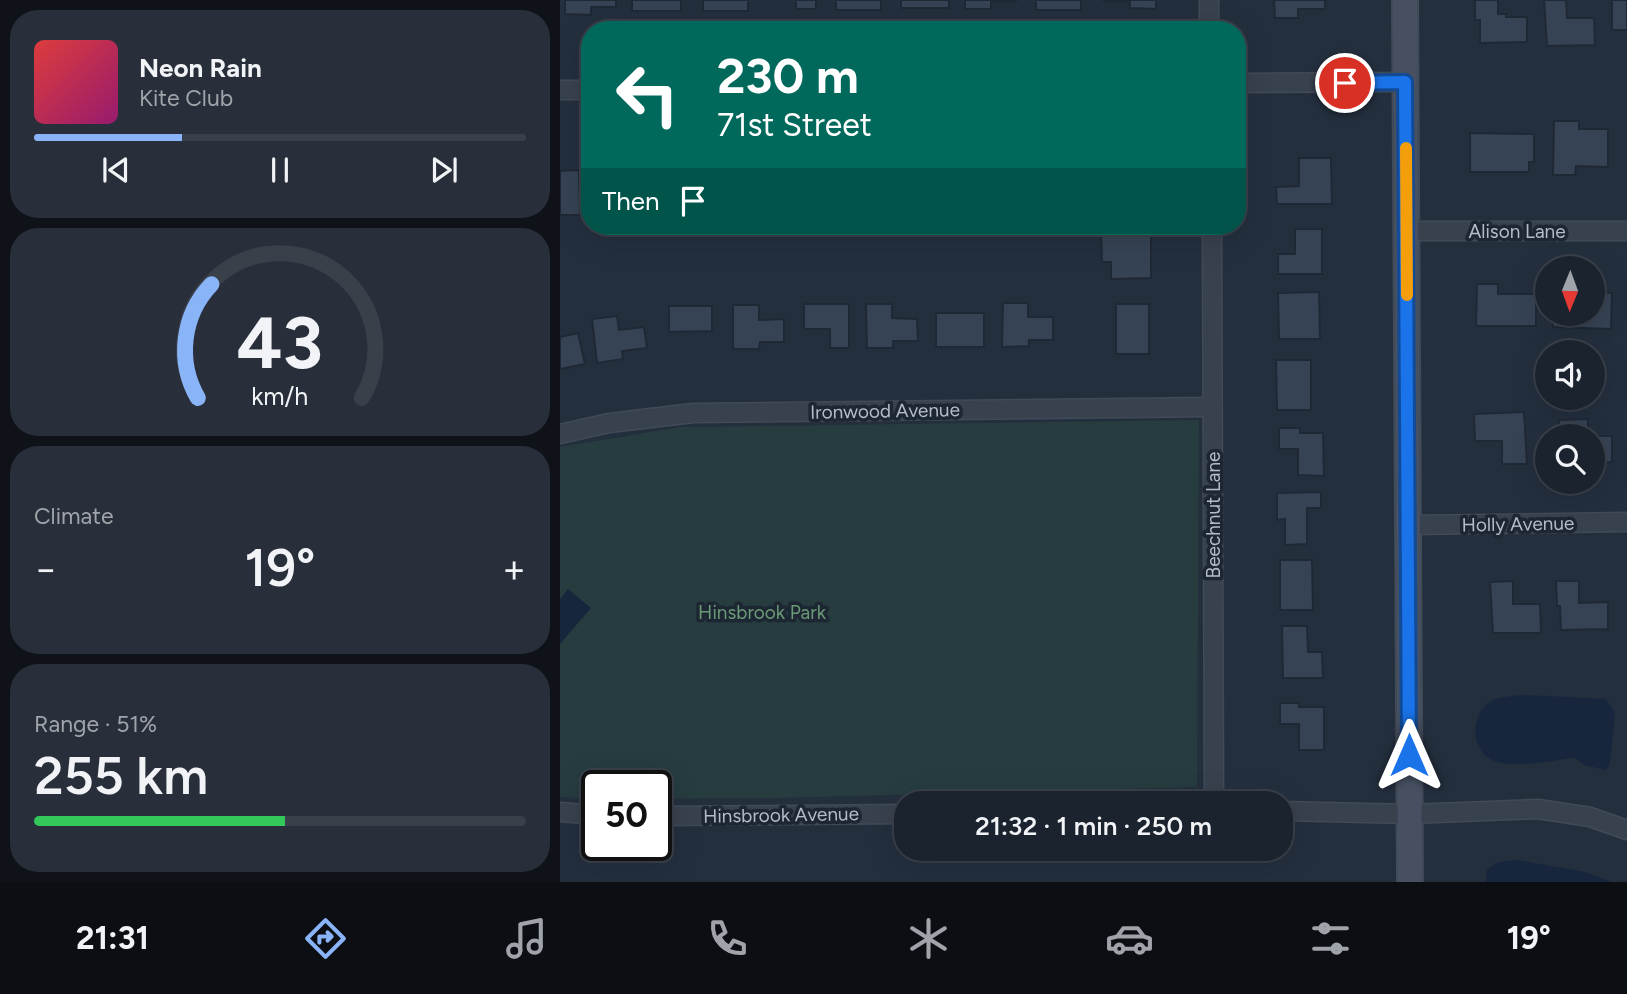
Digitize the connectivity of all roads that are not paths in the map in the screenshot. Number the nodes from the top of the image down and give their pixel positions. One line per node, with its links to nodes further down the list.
1 (1209, 0): 3 (street)
2 (1405, 0): 4 (main road)
3 (1209, 21)
4 (1405, 82): 5 (street); 8 (main road)
5 (1246, 83)
6 (560, 90): 7 (street)
7 (581, 90)
8 (1406, 231): 9 (street, Alison Lane); 14 (main road)
9 (1627, 231)
10 (1212, 235): 11 (street, Beechnut Lane)
11 (1212, 407): 12 (street, Ironwood Avenue); 15 (street, Beechnut Lane)
12 (560, 434)
13 (1627, 522): 14 (street, Holly Avenue)
14 (1408, 525): 20 (main road)
15 (1214, 791)
16 (1293, 811): 20 (street)
17 (560, 812): 18 (street)
18 (581, 814)
19 (894, 814): 21 (street, Hinsbrook Avenue)
20 (1410, 814): 22 (street); 23 (main road)
21 (672, 816)
22 (1627, 831)
23 (1410, 882)

